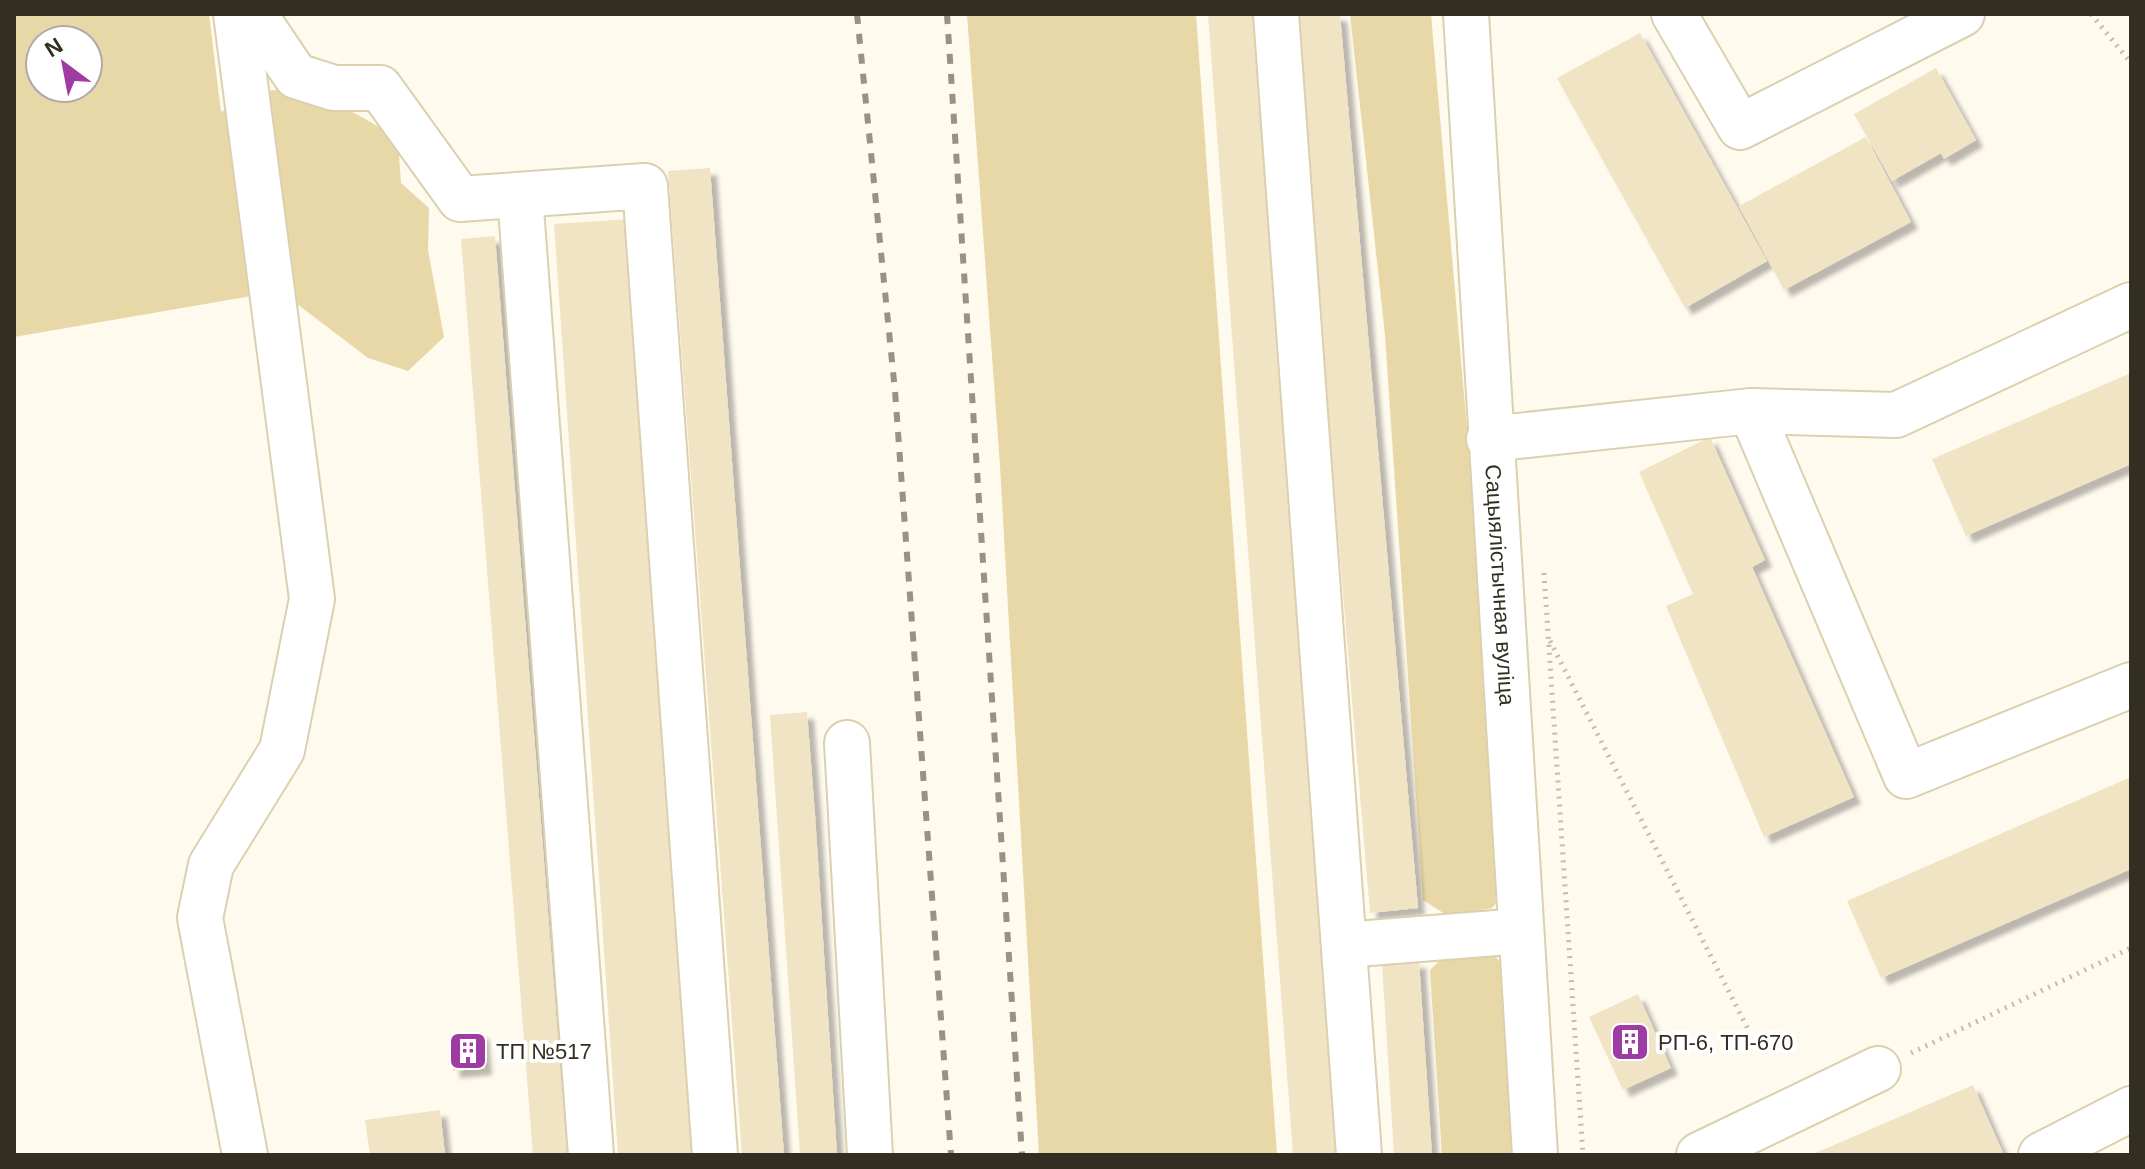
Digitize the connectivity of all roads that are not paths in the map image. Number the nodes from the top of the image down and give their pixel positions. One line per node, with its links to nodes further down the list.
1 (236, 14): 17 (street)
2 (254, 14): 7 (street)
3 (1276, 14): 14 (street)
4 (1674, 14): 5 (street)
5 (1962, 14)
6 (1476, 19): 10 (street, Сацыялістычная вуліца)
7 (520, 195): 18 (street); 19 (street)
8 (2131, 305): 9 (street)
9 (1751, 411): 10 (street); 11 (street)
10 (1489, 439): 13 (street, Сацыялістычная вуліца)
11 (2131, 685)
12 (847, 743): 20 (street)
13 (1521, 931): 14 (street); 22 (street, Сацыялістычная вуліца)
14 (1344, 945): 21 (street)
15 (1878, 1069): 23 (street)
16 (2131, 1109): 24 (street)
17 (245, 1155)
18 (591, 1155)
19 (715, 1155)
20 (870, 1155)
21 (1359, 1155)
22 (1535, 1155)
23 (1699, 1155)
24 (2041, 1155)

